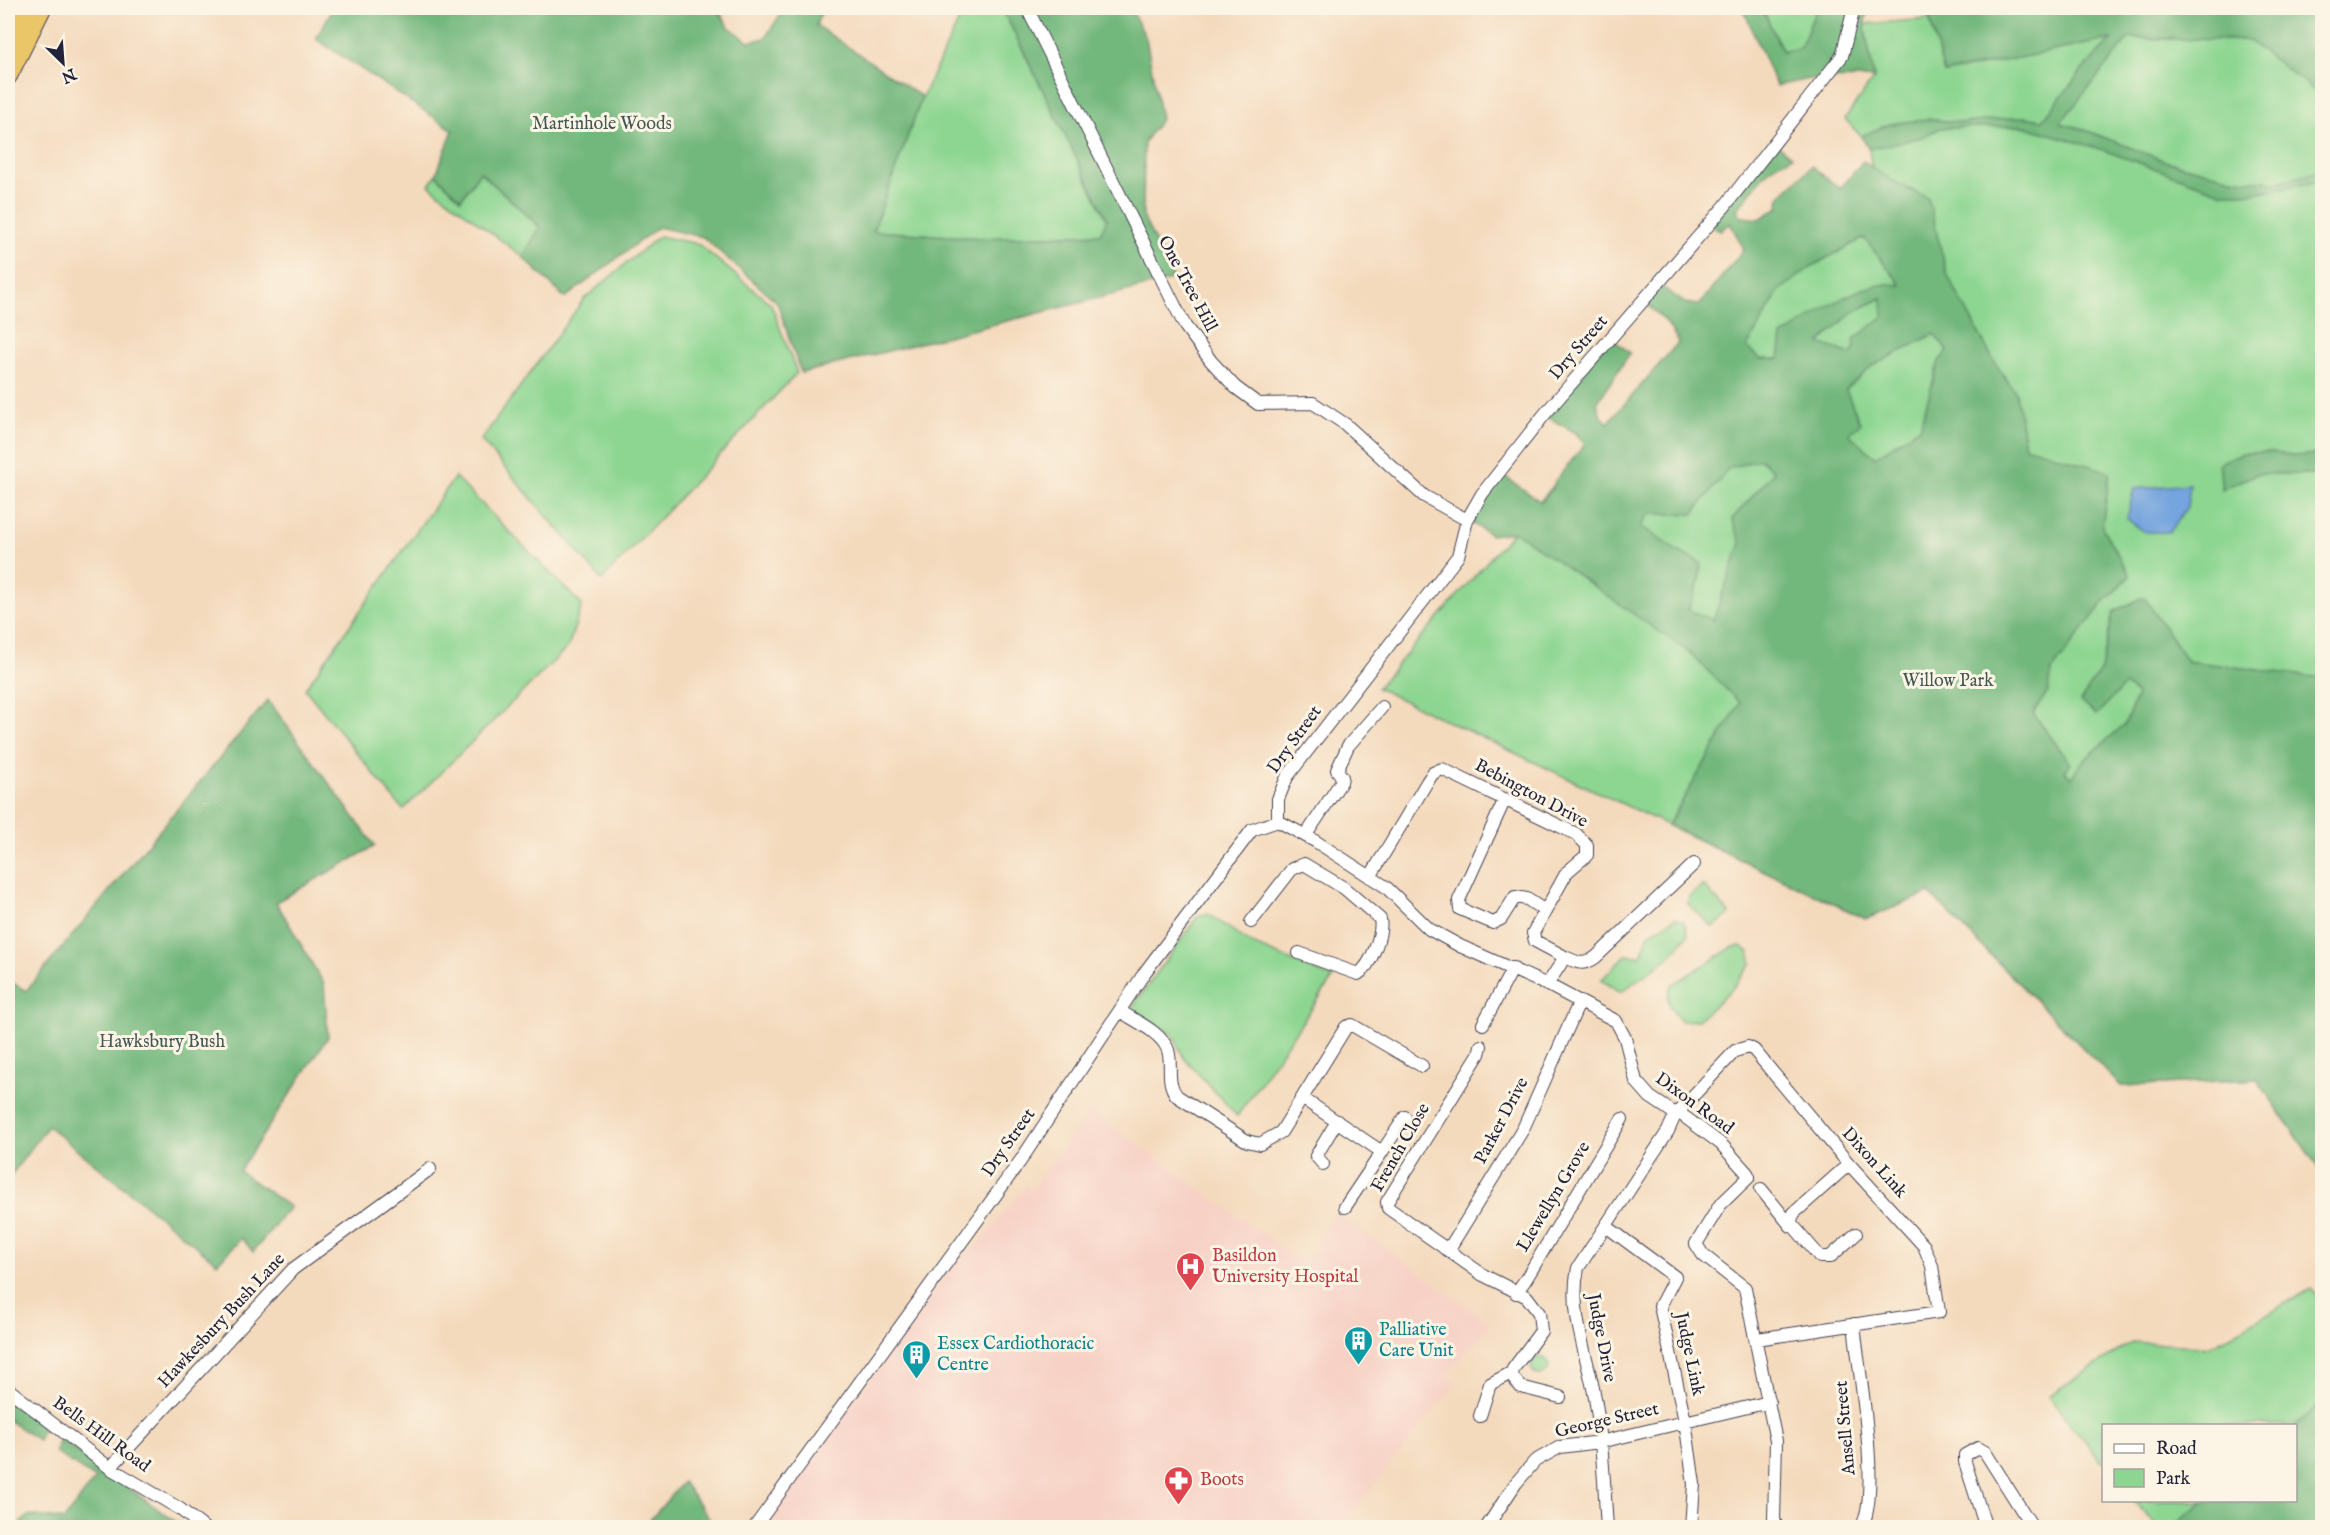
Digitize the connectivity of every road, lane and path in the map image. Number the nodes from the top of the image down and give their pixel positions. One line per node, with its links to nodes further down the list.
1 (23, 8): 5 (highway)
2 (42, 8): 6 (highway)
3 (1027, 8): 7 (street, One Tree Hill)
4 (1854, 8): 7 (street, Dry Street)
5 (8, 38)
6 (8, 76)
7 (1467, 520): 10 (street, Dry Street)
8 (1382, 706): 11 (street)
9 (1505, 799): 15 (street, Bebington Drive); 16 (street, Bebington Drive); 16 (street)
10 (1278, 821): 11 (street, Dixon Road); 23 (street, Dry Street)
11 (1306, 835): 12 (street, Dixon Road)
12 (1342, 859): 14 (street); 15 (street, Dixon Road)
13 (1694, 864): 19 (street, Bebington Drive)
14 (1329, 877): 17 (street); 18 (street)
15 (1370, 877): 20 (street, Dixon Road)
16 (1545, 911): 19 (street, Bebington Drive)
17 (1251, 922)
18 (1299, 952)
19 (1565, 957): 21 (street)
20 (1513, 968): 21 (street, Dixon Road); 24 (street)
21 (1547, 985): 22 (street, Dixon Road)
22 (1579, 1003): 28 (street, Dixon Road); 41 (street, Parker Drive)
23 (1119, 1011): 27 (street); 54 (street, Dry Street)
24 (1483, 1024)
25 (1481, 1046): 41 (street, French Close)
26 (1422, 1066): 27 (street)
27 (1302, 1098): 31 (street)
28 (1677, 1113): 34 (street, Dixon Link); 38 (street, Judge Drive); 44 (street, Dixon Road)
29 (1405, 1117): 32 (street)
30 (1622, 1119): 42 (street, Llewellyn Grove)
31 (1337, 1121): 32 (street); 33 (street)
32 (1382, 1152): 37 (street)
33 (1323, 1164)
34 (1850, 1164): 39 (street); 43 (street, Dixon Link)
35 (430, 1169): 52 (street, Hawkesbury Bush Lane)
36 (1761, 1189): 39 (street)
37 (1345, 1208)
38 (1606, 1226): 50 (street, Judge Link); 51 (street, Judge Drive)
39 (1791, 1226): 40 (street)
40 (1856, 1234)
41 (1444, 1248): 42 (street)
42 (1515, 1293): 45 (street)
43 (1854, 1324): 44 (street, Dixon Link); 59 (street, Ansell Street)
44 (1757, 1340): 48 (street, Dixon Road)
45 (1511, 1373): 47 (street); 49 (street)
46 (8, 1389): 52 (street, Bells Hill Road)
47 (1560, 1397)
48 (1769, 1401): 50 (street, George Street); 58 (street, Dixon Road)
49 (1480, 1416)
50 (1685, 1421): 51 (street, George Street); 57 (street, Judge Link)
51 (1600, 1442): 55 (street, George Street); 56 (street, Judge Drive)
52 (110, 1468): 53 (street, Bells Hill Road)
53 (204, 1527)
54 (754, 1527)
55 (1486, 1527)
56 (1607, 1527)
57 (1690, 1527)
58 (1777, 1527)
59 (1860, 1527)
60 (1986, 1527): 61 (street)
61 (2033, 1527)

